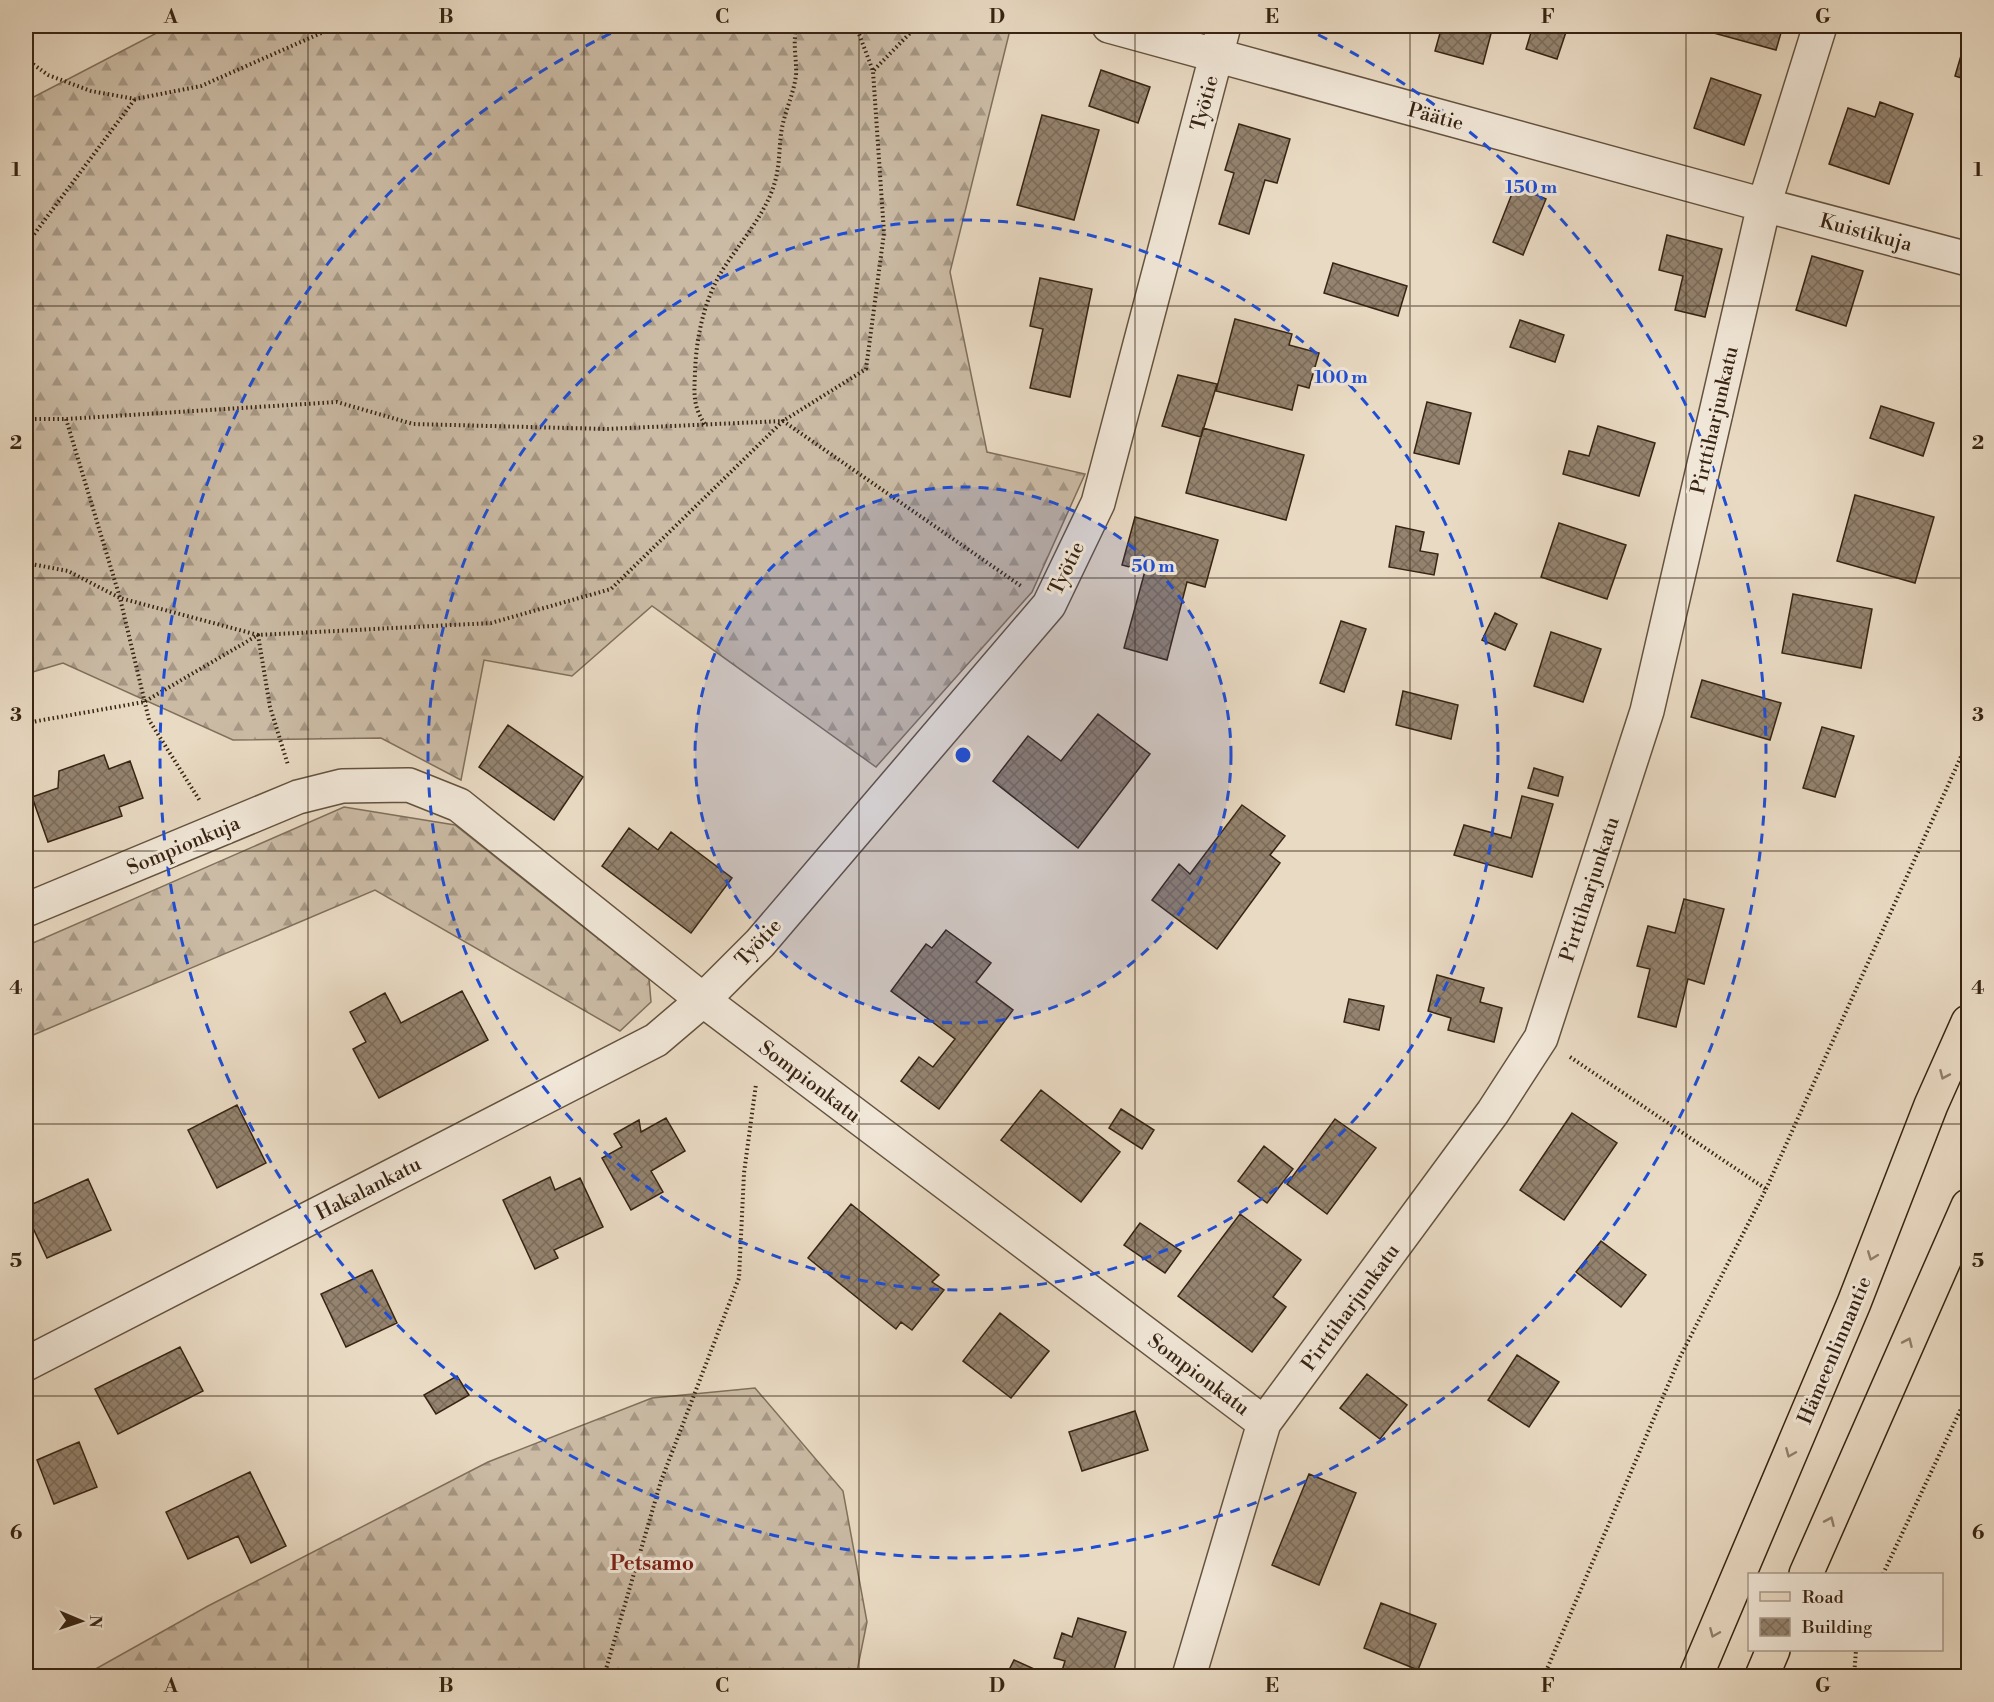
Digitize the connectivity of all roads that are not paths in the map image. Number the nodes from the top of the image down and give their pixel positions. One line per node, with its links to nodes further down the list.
1 (1109, 26): 3 (street, Päätie)
2 (1820, 26): 4 (street, Pirttiharjunkatu)
3 (1220, 41): 4 (street, Päätie); 8 (street, Työtie)
4 (1764, 205): 5 (street, Kuistikuja); 12 (street, Pirttiharjunkatu)
5 (1968, 259)
6 (342, 786): 7 (street, Sompionkuja); 8 (street, Sompionkatu)
7 (26, 910)
8 (703, 1000): 11 (street, Hakalankatu); 12 (street, Sompionkatu)
9 (1968, 1022): 16 (main road, Hämeenlinnantie, one-way to 16)
10 (1968, 1206): 13 (main road, one-way to 10)
11 (26, 1364)
12 (1264, 1423): 15 (street, Pirttiharjunkatu)
13 (1807, 1573)
14 (1773, 1651): 17 (main road)
15 (1189, 1677)
16 (1696, 1677)
17 (1762, 1677)

